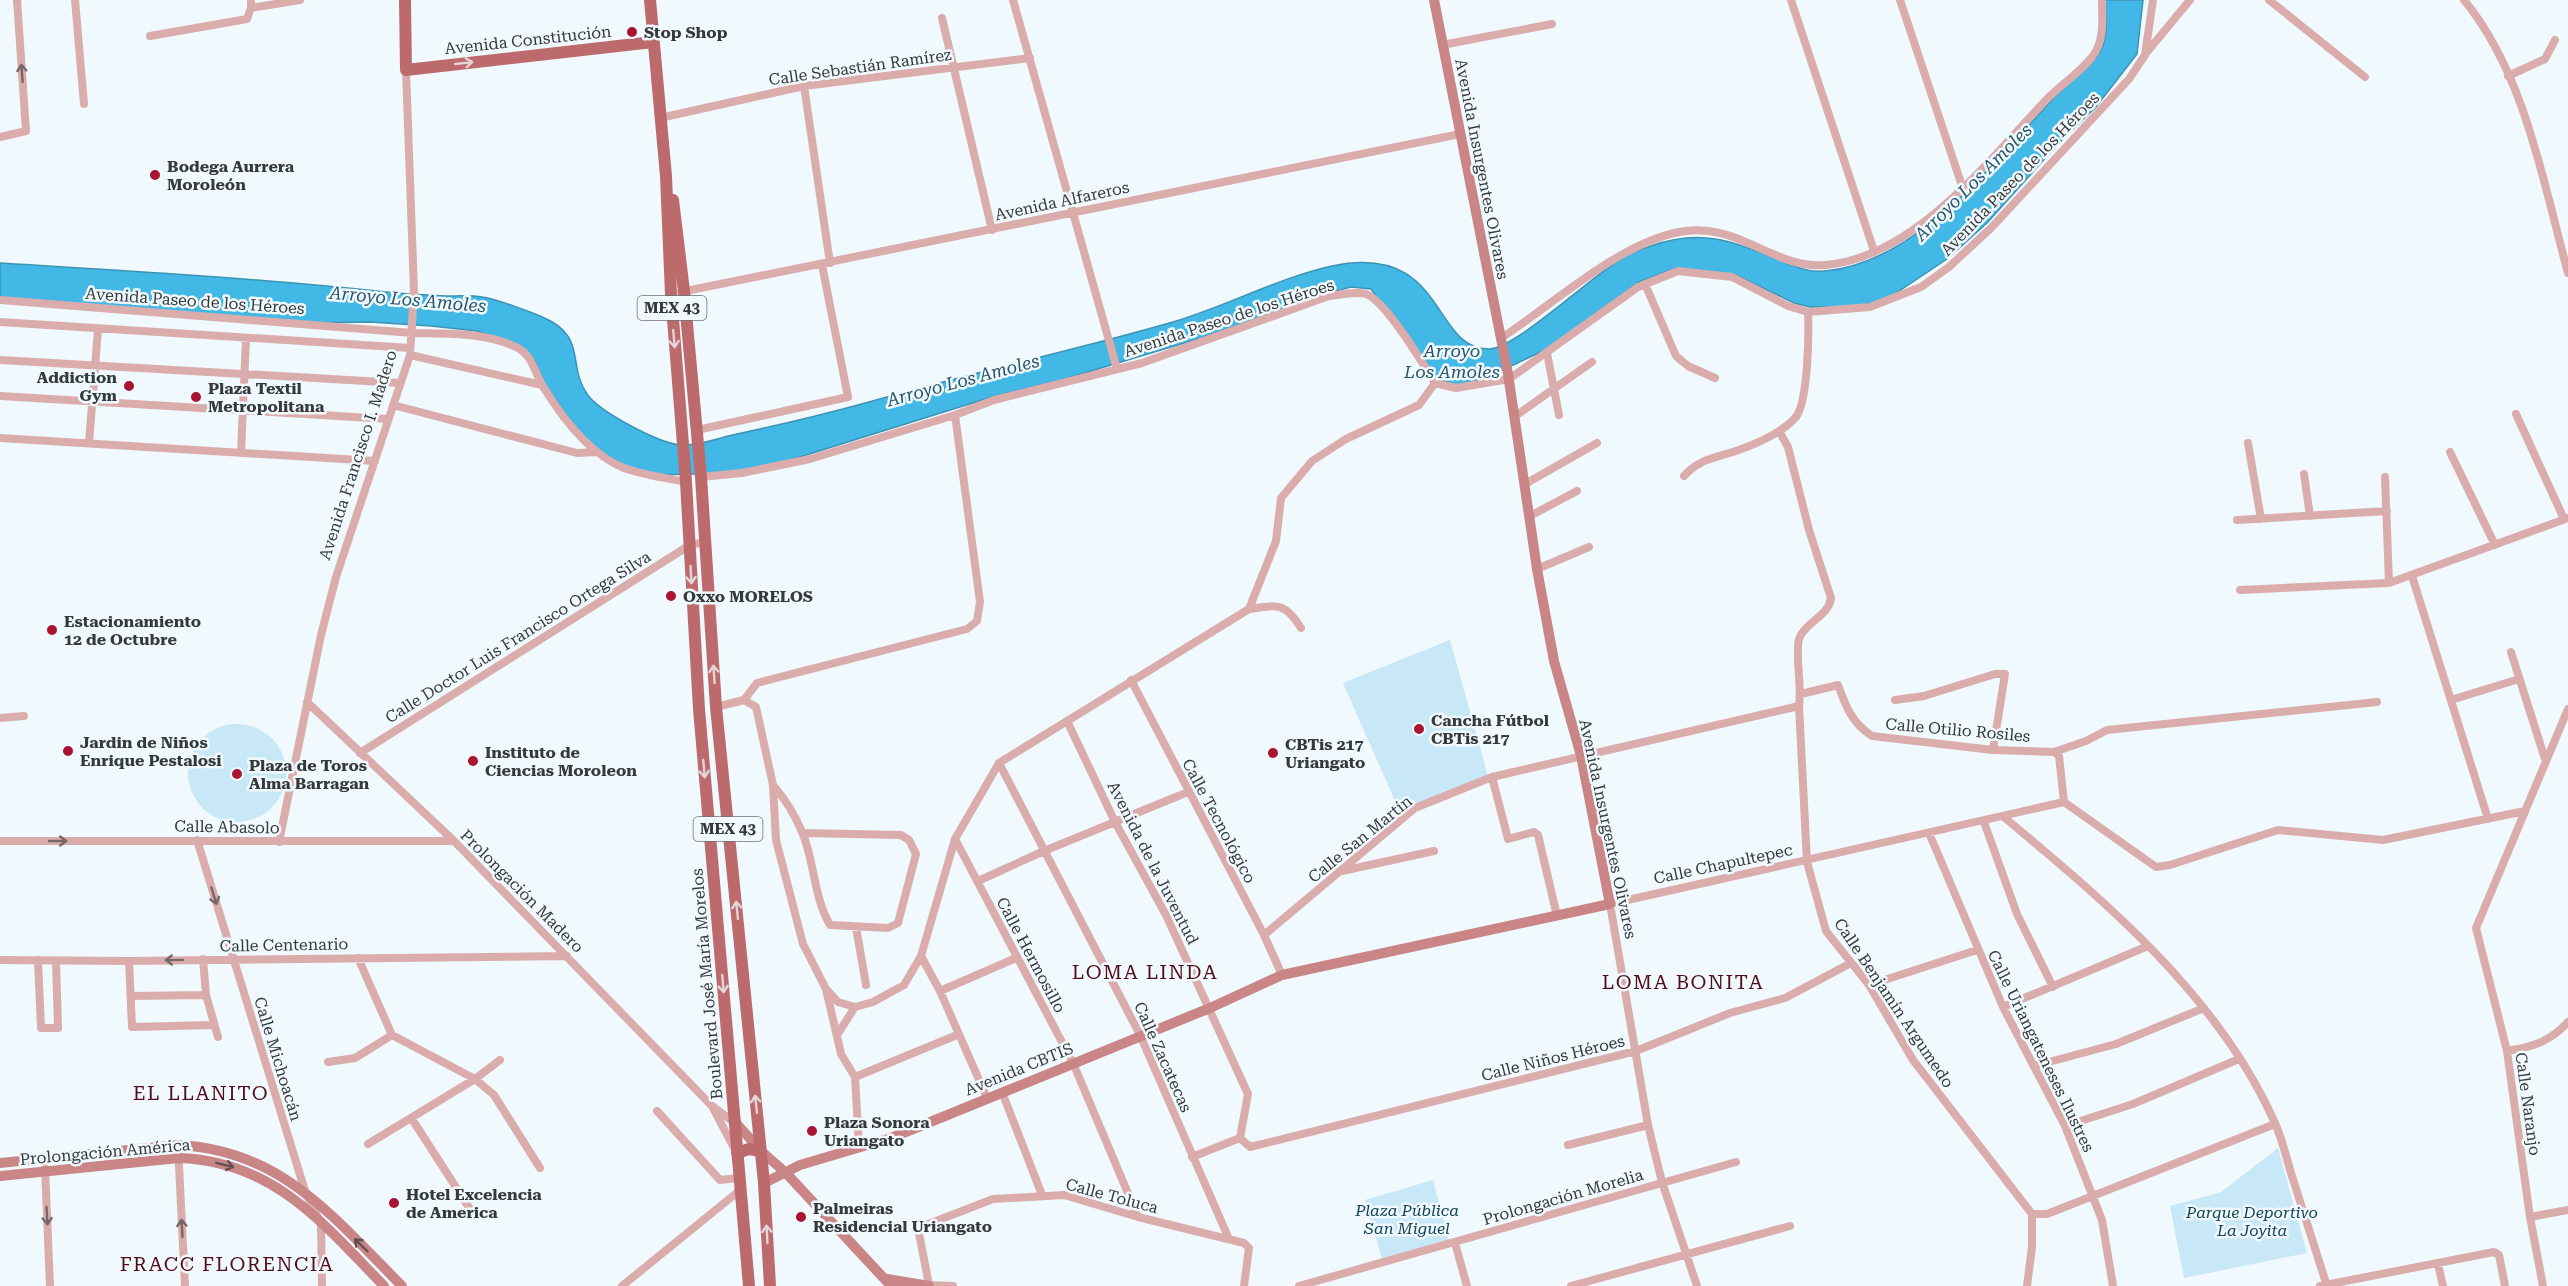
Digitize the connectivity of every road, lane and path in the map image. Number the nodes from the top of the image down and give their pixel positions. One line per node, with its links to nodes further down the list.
1 (17, 0): 32 (street, one-way to 1)
2 (75, 0): 29 (street)
3 (300, 0): 15 (street)
4 (405, 0): 25 (main road, Avenida Francisco I. Madero)
5 (650, 0): 20 (main road, MEX 43)
6 (1013, 0): 23 (street)
7 (1434, 0): 21 (street, Avenida Insurgentes Olivares)
8 (1791, 0): 37 (street)
9 (1899, 0): 34 (street)
10 (2102, 0): 34 (street, Avenida Paseo de los Héroes)
11 (2153, 0): 22 (street, Avenida Paseo de los Héroes)
12 (2190, 0): 22 (street)
13 (2269, 0): 27 (street)
14 (2464, 0): 26 (street)
15 (251, 4): 18 (street)
16 (942, 18): 24 (street)
17 (1552, 24): 21 (street)
18 (150, 36)
19 (2555, 40): 26 (street)
20 (653, 42): 25 (main road, Avenida Constitución, one-way to 20); 30 (main road, MEX 43)
21 (1442, 45): 31 (street, Avenida Insurgentes Olivares)
22 (2145, 55): 44 (street, Avenida Paseo de los Héroes)
23 (1030, 58): 24 (street, Calle Sebastián Ramírez); 35 (street)
24 (954, 68): 28 (street, Calle Sebastián Ramírez); 36 (street)
25 (406, 70): 47 (street, Avenida Francisco I. Madero)
26 (2508, 76): 39 (street)
27 (2365, 77)
28 (804, 86): 30 (street, Calle Sebastián Ramírez); 38 (street)
29 (84, 104)
30 (660, 118): 33 (main road, MEX 43)
31 (1460, 134): 35 (street, Avenida Alfareros); 49 (street, Avenida Insurgentes Olivares)
32 (0, 137)
33 (666, 176): 41 (main road, MEX 43); 42 (main road, Boulevard José María Morelos / MEX 43)
34 (1962, 186): 37 (street, Avenida Paseo de los Héroes)
35 (1072, 213): 36 (street, Avenida Alfareros); 55 (street)
36 (992, 230): 38 (street, Avenida Alfareros)
37 (1874, 251): 49 (street, Avenida Paseo de los Héroes)
38 (826, 264): 41 (street, Avenida Alfareros); 73 (street)
39 (2568, 273)
40 (1645, 284): 44 (street, Avenida Paseo de los Héroes); 51 (street, Avenida Paseo de los Héroes); 58 (street)
41 (684, 291): 42 (street, Avenida Alfareros); 73 (main road, MEX 43)
42 (671, 294): 86 (main road, Boulevard José María Morelos / MEX 43, one-way to 86)
43 (0, 300): 47 (street, Avenida Paseo de los Héroes)
44 (1808, 312): 72 (street)
45 (0, 322): 46 (street)
46 (98, 329): 48 (street); 54 (street)
47 (413, 330): 50 (street, Avenida Francisco I. Madero); 61 (street, Avenida Paseo de los Héroes)
48 (246, 339): 50 (street); 56 (street)
49 (1501, 341): 57 (street, Avenida Insurgentes Olivares)
50 (410, 351): 59 (street, Avenida Francisco I. Madero); 61 (street)
51 (1547, 353): 57 (street, Avenida Paseo de los Héroes); 62 (street)
52 (0, 360): 54 (street)
53 (1592, 362): 62 (street)
54 (93, 366): 56 (street); 64 (street)
55 (1117, 368): 60 (street, Avenida Paseo de los Héroes); 68 (street, Avenida Paseo de los Héroes)
56 (244, 374): 59 (street); 66 (street)
57 (1508, 377): 60 (street, Avenida Paseo de los Héroes); 70 (street, Avenida Insurgentes Olivares)
58 (1715, 378)
59 (400, 383): 65 (street, Avenida Francisco I. Madero)
60 (1435, 383): 103 (street)
61 (542, 385): 78 (street, Avenida Paseo de los Héroes)
62 (1554, 388): 69 (street); 70 (street)
63 (0, 396): 64 (street)
64 (91, 401): 66 (street); 75 (street)
65 (393, 405): 71 (street, Avenida Francisco I. Madero); 78 (street)
66 (243, 412): 71 (street); 80 (street)
67 (2516, 414): 93 (street)
68 (955, 415): 83 (street, Avenida Paseo de los Héroes); 109 (street)
69 (1559, 415)
70 (1514, 417): 87 (street, Avenida Insurgentes Olivares)
71 (388, 419): 81 (street, Avenida Francisco I. Madero)
72 (1779, 431): 84 (street); 108 (street, Calle Benjamín Argumedo)
73 (697, 434): 83 (main road, MEX 43)
74 (0, 438): 75 (street)
75 (89, 443): 80 (street)
76 (1597, 443): 87 (street)
77 (2248, 443): 92 (street)
78 (597, 452): 86 (street, Avenida Paseo de los Héroes)
79 (2450, 452): 97 (street)
80 (241, 453): 81 (street)
81 (375, 461): 112 (street, Avenida Francisco I. Madero)
82 (2304, 474): 91 (street)
83 (701, 475): 95 (main road, MEX 43)
84 (1684, 476)
85 (2385, 477): 89 (street)
86 (686, 478): 96 (main road, Boulevard José María Morelos / MEX 43)
87 (1525, 484): 90 (street, Avenida Insurgentes Olivares)
88 (1577, 491): 90 (street)
89 (2387, 511): 91 (street); 101 (street)
90 (1530, 516): 99 (street, Avenida Insurgentes Olivares)
91 (2310, 516): 92 (street)
92 (2261, 519): 94 (street)
93 (2566, 519): 97 (street)
94 (2237, 520)
95 (705, 542): 96 (street); 115 (main road, MEX 43, one-way to 95)
96 (690, 545): 122 (street, Calle Doctor Luis Francisco Ortega Silva); 197 (main road, Boulevard José María Morelos / MEX 43, one-way to 197)
97 (2495, 545): 100 (street)
98 (1589, 547): 99 (street)
99 (1538, 569): 123 (street, Avenida Insurgentes Olivares)
100 (2412, 576): 101 (street); 111 (street)
101 (2390, 583): 102 (street)
102 (2240, 590)
103 (1249, 609): 104 (street); 107 (street)
104 (1301, 628)
105 (2511, 652): 106 (street)
106 (2519, 679): 111 (street); 124 (street)
107 (1131, 680): 119 (street); 128 (street, Calle Tecnológico)
108 (1801, 694): 114 (street, Calle Benjamín Argumedo); 120 (street, Calle Otilio Rosiles)
109 (744, 700): 115 (street); 127 (street)
110 (1895, 700): 120 (street)
111 (2451, 700): 132 (street)
112 (307, 702): 122 (street, Prolongación Madero); 141 (street, Avenida Francisco I. Madero)
113 (2377, 702): 121 (street)
114 (1799, 706): 123 (street, Calle San Martín); 144 (street, Calle Benjamín Argumedo)
115 (716, 707): 206 (main road, MEX 43, one-way to 115)
116 (2568, 709): 124 (street)
117 (24, 716): 118 (street)
118 (0, 718)
119 (1068, 723): 125 (street); 133 (street, Avenida de la Juventud)
120 (1993, 750): 121 (street, Calle Otilio Rosiles)
121 (2054, 752): 129 (street)
122 (360, 753): 140 (street, Prolongación Madero)
123 (1581, 756): 126 (street, Calle San Martín); 147 (street, Avenida Insurgentes Olivares)
124 (2545, 759): 130 (street)
125 (999, 763): 137 (street); 142 (street, Calle Zacatecas)
126 (1492, 777): 145 (street, Calle San Martín); 148 (street)
127 (773, 785): 135 (street); 168 (street)
128 (1188, 792): 133 (street); 150 (street, Calle Tecnológico)
129 (2064, 802): 131 (street, Calle Chapultepec); 132 (street)
130 (2524, 811): 132 (street); 184 (street, Calle Naranjo)
131 (2004, 818): 134 (street, Calle Chapultepec); 151 (street)
132 (2488, 819)
133 (1115, 822): 142 (street); 173 (street, Avenida de la Juventud)
134 (1984, 822): 136 (street, Calle Chapultepec); 167 (street)
135 (803, 833): 149 (street); 149 (street)
136 (1929, 833): 144 (street, Calle Chapultepec); 152 (street, Calle Uriangateneses Ilustres)
137 (955, 839): 146 (street, Calle Hermosillo); 154 (street)
138 (197, 840): 139 (street, Calle Abasolo, one-way to 138); 141 (street, Calle Abasolo); 155 (street, Calle Michoacán, one-way to 155)
139 (0, 841)
140 (454, 841): 141 (street, Calle Abasolo); 153 (street, Prolongación Madero)
141 (279, 842)
142 (1044, 851): 146 (street); 181 (street, Calle Zacatecas)
143 (1434, 851): 145 (street)
144 (1807, 862): 147 (street, Calle Chapultepec); 163 (street, Calle Benjamín Argumedo)
145 (1341, 871): 150 (street, Calle San Martín)
146 (978, 881): 157 (street, Calle Hermosillo)
147 (1610, 904): 148 (street, Calle Chapultepec); 183 (street, Avenida Insurgentes Olivares)
148 (1557, 916): 164 (street, Calle Chapultepec)
149 (856, 927): 165 (street)
150 (1264, 935): 164 (street, Calle Tecnológico)
151 (2148, 946): 167 (street); 175 (street)
152 (1977, 950): 166 (street); 174 (street, Calle Uriangateneses Ilustres)
153 (567, 956): 156 (street, Calle Centenario); 194 (street, Prolongación Madero)
154 (921, 956): 169 (street); 172 (street)
155 (232, 958): 156 (street, Calle Centenario); 158 (street, Calle Centenario); 220 (street, Calle Michoacán)
156 (358, 958): 178 (street)
157 (1016, 958): 169 (street); 188 (street, Calle Hermosillo)
158 (203, 959): 162 (street, Calle Centenario, one-way to 162); 170 (street)
159 (0, 960): 160 (street, Calle Centenario)
160 (38, 960): 161 (street, Calle Centenario); 161 (street)
161 (56, 961): 162 (street, Calle Centenario)
162 (129, 961): 171 (street)
163 (1851, 963): 166 (street, Calle Benjamín Argumedo); 183 (street, Calle Niños Héroes)
164 (1282, 975): 173 (street, Avenida CBTIS)
165 (866, 985)
166 (1869, 985): 225 (street, Calle Benjamín Argumedo)
167 (2053, 987): 174 (street)
168 (826, 989): 172 (street); 179 (street)
169 (940, 991): 180 (street)
170 (206, 995): 171 (street); 177 (street)
171 (131, 996): 177 (street)
172 (855, 1007): 179 (street)
173 (1209, 1008): 181 (street, Avenida CBTIS); 201 (street, Avenida de la Juventud)
174 (2003, 1008): 189 (street, Calle Uriangateneses Ilustres)
175 (2204, 1008): 185 (street); 189 (street)
176 (2568, 1022): 184 (street)
177 (214, 1025): 182 (street)
178 (392, 1035): 187 (street); 191 (street)
179 (837, 1035): 190 (street)
180 (957, 1035): 190 (street); 193 (street)
181 (1140, 1035): 188 (street, Avenida CBTIS); 209 (street, Calle Zacatecas)
182 (218, 1037)
183 (1636, 1051): 199 (street, Avenida Insurgentes Olivares); 201 (street, Calle Niños Héroes)
184 (2507, 1051): 227 (street, Calle Naranjo)
185 (2239, 1059): 198 (street); 200 (street)
186 (500, 1060): 191 (street)
187 (328, 1062)
188 (1073, 1063): 192 (street, Avenida CBTIS); 226 (street, Calle Hermosillo)
189 (2034, 1066): 200 (street, Calle Uriangateneses Ilustres)
190 (855, 1077): 205 (street)
191 (475, 1079): 196 (street); 213 (street)
192 (1002, 1092): 193 (street, Avenida CBTIS); 221 (street)
193 (987, 1098): 205 (street, Avenida CBTIS)
194 (712, 1106): 197 (street, Prolongación Madero); 207 (street, Prolongación Madero)
195 (657, 1111): 219 (street)
196 (412, 1119): 202 (street); 223 (street)
197 (736, 1123): 206 (street); 207 (main road, Boulevard José María Morelos / MEX 43)
198 (2276, 1124): 222 (street); 253 (street)
199 (1648, 1125): 204 (street); 217 (street, Avenida Insurgentes Olivares)
200 (2065, 1126): 222 (street, Calle Uriangateneses Ilustres)
201 (1240, 1138): 209 (street)
202 (368, 1144)
203 (178, 1145): 208 (street, Prolongación América); 210 (street); 220 (street, Prolongación América)
204 (1568, 1145)
205 (859, 1148): 215 (street, Avenida CBTIS)
206 (761, 1151): 207 (main road); 215 (street); 218 (main road, MEX 43)
207 (737, 1153): 219 (main road, Boulevard José María Morelos / MEX 43)
208 (45, 1157): 212 (street, Prolongación América); 214 (street)
209 (1192, 1157): 230 (street, Calle Zacatecas)
210 (179, 1158): 214 (street, Prolongación América); 228 (street, Prolongación América, one-way to 228); 238 (street, one-way to 210)
211 (1736, 1162): 217 (street, Prolongación Morelia)
212 (0, 1163)
213 (540, 1168)
214 (45, 1171): 216 (street, Prolongación América); 237 (street, one-way to 237)
215 (786, 1173): 218 (street, Avenida CBTIS); 234 (street)
216 (0, 1176)
217 (1662, 1182): 231 (street, Prolongación Morelia); 232 (street, Avenida Insurgentes Olivares)
218 (764, 1183): 219 (main road); 244 (main road, MEX 43, one-way to 218)
219 (739, 1185): 242 (street); 243 (main road, Boulevard José María Morelos / MEX 43)
220 (305, 1191): 228 (street, Calle Michoacán); 241 (street, Prolongación América, one-way to 220)
221 (1042, 1195): 226 (street, Calle Toluca); 236 (street, Calle Toluca)
222 (2093, 1196): 225 (street); 252 (street, Calle Uriangateneses Ilustres)
223 (470, 1209)
224 (2568, 1210): 227 (street)
225 (2032, 1214): 251 (street)
226 (1138, 1217): 230 (street, Calle Toluca)
227 (2530, 1217): 256 (street, Calle Naranjo)
228 (321, 1224): 239 (street, Calle Michoacán); 240 (street, Prolongación América)
229 (1790, 1226): 232 (street)
230 (1229, 1239): 246 (street, Calle Toluca)
231 (1455, 1243): 247 (street, Prolongación Morelia); 248 (street)
232 (1687, 1253): 249 (street); 250 (street, Avenida Insurgentes Olivares)
233 (2438, 1264): 253 (street); 254 (street); 255 (street)
234 (889, 1282): 235 (street)
235 (907, 1284): 236 (street)
236 (929, 1285): 245 (street)
237 (50, 1286)
238 (185, 1286)
239 (322, 1286)
240 (384, 1286)
241 (402, 1286)
242 (622, 1286)
243 (749, 1286)
244 (770, 1286)
245 (953, 1286)
246 (1244, 1286)
247 (1299, 1286)
248 (1467, 1286)
249 (1571, 1286)
250 (1697, 1286)
251 (2027, 1286)
252 (2113, 1286)
253 (2324, 1286)
254 (2443, 1286)
255 (2505, 1286)
256 (2543, 1286)

